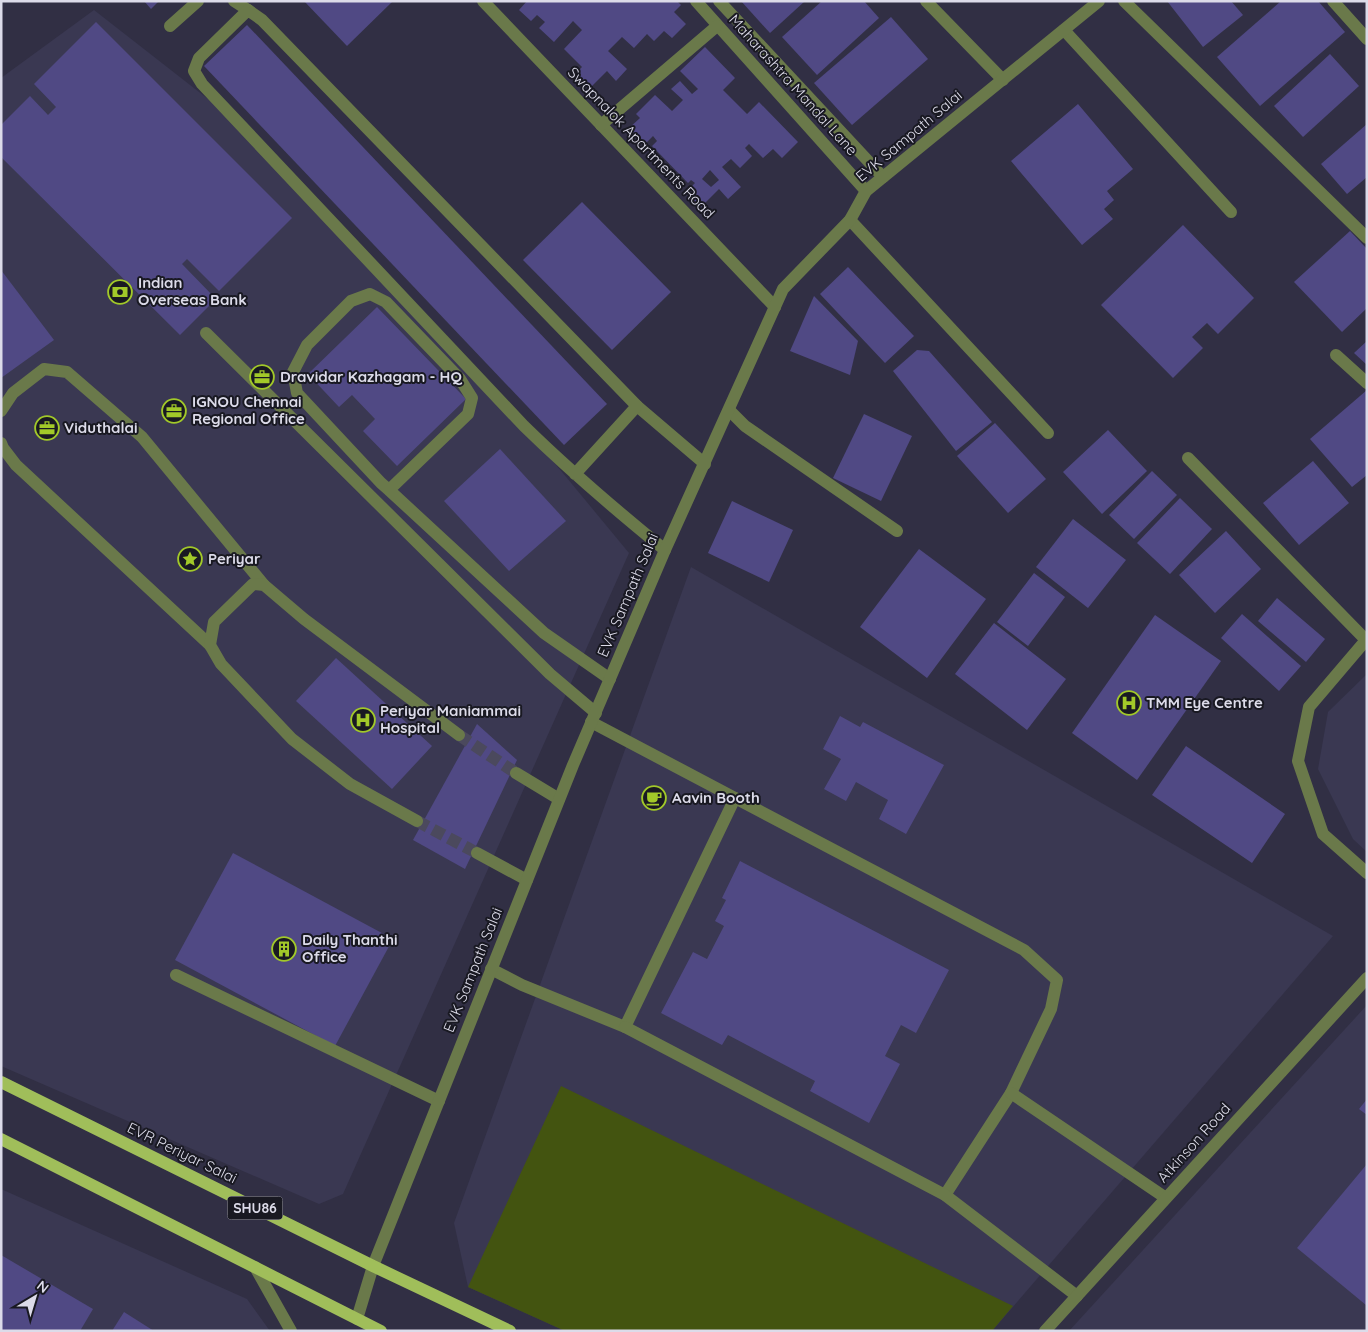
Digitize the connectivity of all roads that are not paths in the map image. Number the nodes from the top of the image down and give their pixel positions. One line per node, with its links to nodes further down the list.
1 (198, 1): 11 (street)
2 (234, 1): 10 (street)
3 (483, 1): 16 (street, Swapnalok Apartments Road)
4 (696, 1): 12 (street, Maharashtra Mandal Lane)
5 (719, 1): 17 (street)
6 (926, 1): 15 (street)
7 (1099, 1): 13 (street, EVK Sampath Salai)
8 (1124, 1): 21 (street)
9 (1333, 1): 14 (street)
10 (248, 10): 26 (street); 33 (street)
11 (170, 26)
12 (718, 26): 16 (street); 18 (street, Maharashtra Mandal Lane)
13 (1064, 30): 15 (street, EVK Sampath Salai); 19 (street)
14 (1367, 40)
15 (1003, 80): 17 (street, EVK Sampath Salai)
16 (601, 125): 22 (street, Swapnalok Apartments Road)
17 (884, 177): 18 (street, EVK Sampath Salai)
18 (866, 191): 20 (street, EVK Sampath Salai)
19 (1232, 212)
20 (850, 220): 22 (street, EVK Sampath Salai); 29 (street)
21 (1367, 238)
22 (775, 307): 28 (street, EVK Sampath Salai)
23 (206, 334): 41 (street)
24 (1336, 355): 25 (street)
25 (1367, 383)
26 (637, 406): 32 (street); 33 (street)
27 (1, 410): 37 (street)
28 (729, 410): 32 (street, EVK Sampath Salai); 35 (street)
29 (1048, 433)
30 (1, 443): 39 (street)
31 (1188, 458): 38 (street)
32 (705, 464): 36 (street, EVK Sampath Salai)
33 (575, 474): 36 (street)
34 (389, 490): 34 (street); 40 (street)
35 (897, 532)
36 (665, 550): 40 (street, EVK Sampath Salai)
37 (264, 585): 39 (street); 42 (street)
38 (1366, 639): 48 (street)
39 (210, 644): 46 (street)
40 (610, 679): 41 (street, EVK Sampath Salai)
41 (594, 717): 44 (street); 45 (street, EVK Sampath Salai)
42 (459, 736)
43 (516, 773): 45 (street)
44 (735, 798): 53 (street); 55 (street)
45 (559, 799): 49 (street, EVK Sampath Salai)
46 (417, 821)
47 (477, 853): 49 (street)
48 (1367, 873)
49 (527, 880): 50 (street, EVK Sampath Salai)
50 (491, 969): 53 (street); 56 (street, EVK Sampath Salai)
51 (176, 975): 56 (street)
52 (1367, 978): 59 (street, Atkinson Road)
53 (625, 1027): 58 (street)
54 (1, 1082): 60 (main road, EVR Periyar Salai / SHU86)
55 (1011, 1093): 58 (street); 59 (street)
56 (439, 1101): 60 (street, EVK Sampath Salai)
57 (1, 1139): 61 (main road)
58 (945, 1194): 62 (street)
59 (1166, 1198): 62 (street, Atkinson Road)
60 (373, 1266): 63 (street, EVK Sampath Salai); 66 (main road, EVR Periyar Salai / SHU86)
61 (254, 1267): 63 (main road); 64 (street)
62 (1077, 1296): 67 (street, Atkinson Road)
63 (357, 1319): 65 (main road)
64 (291, 1331)
65 (381, 1331)
66 (510, 1331)
67 (1046, 1331)

